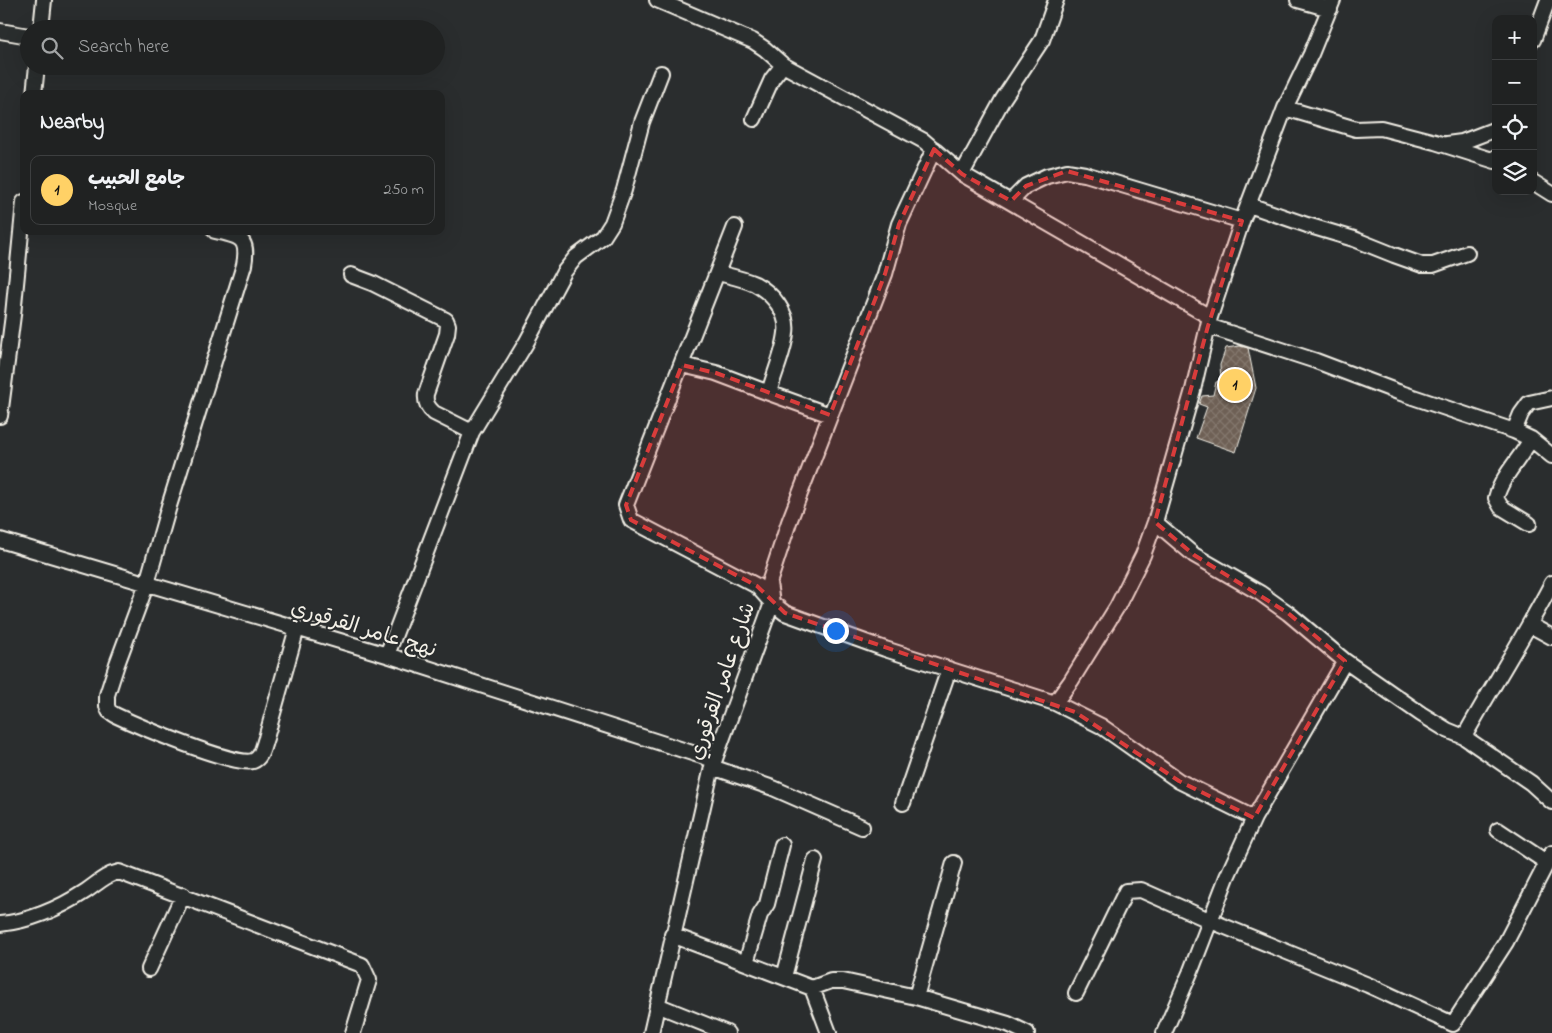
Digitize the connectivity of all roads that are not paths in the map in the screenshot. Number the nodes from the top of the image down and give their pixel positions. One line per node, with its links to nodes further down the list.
1 (44, 0): 7 (street)
2 (657, 0): 11 (street)
3 (1056, 0): 21 (street)
4 (1298, 0): 6 (street)
5 (1548, 0): 8 (street)
6 (1332, 4): 15 (street)
7 (42, 20)
8 (1537, 29)
9 (0, 31): 10 (street)
10 (20, 34)
11 (783, 65): 16 (street); 19 (street)
12 (661, 73): 40 (street)
13 (36, 75): 14 (street)
14 (34, 90)
15 (1285, 108): 18 (street); 25 (street)
16 (754, 119)
17 (1492, 131): 18 (street)
18 (1444, 145): 20 (street)
19 (934, 149): 21 (street); 37 (street)
20 (1492, 159)
21 (962, 174): 24 (street)
22 (1537, 185): 23 (street)
23 (1552, 194)
24 (1012, 201): 26 (street); 33 (street)
25 (1249, 205): 26 (street); 30 (street)
26 (1242, 221): 33 (street)
27 (735, 227): 31 (street, شارع عامر القرقوري)
28 (21, 235): 38 (street)
29 (229, 235): 46 (street)
30 (1467, 253)
31 (718, 273): 34 (street, شارع عامر القرقوري); 35 (street)
32 (351, 275): 40 (street)
33 (1209, 322): 39 (street); 43 (street)
34 (682, 365): 35 (street); 48 (street, شارع عامر القرقوري)
35 (769, 392): 37 (street)
36 (1552, 398): 39 (street)
37 (830, 415): 48 (street)
38 (0, 416)
39 (1514, 431): 41 (street)
40 (472, 432): 52 (street)
41 (1531, 439): 42 (street); 44 (street)
42 (1552, 456)
43 (1155, 522): 53 (street); 55 (street)
44 (1528, 524)
45 (0, 540): 46 (street, نهج عامر القرقوري)
46 (147, 583): 50 (street, نهج عامر القرقوري); 50 (street)
47 (1552, 583): 49 (street)
48 (772, 603): 54 (street); 57 (street, شارع عامر القرقوري)
49 (1530, 626): 51 (street); 56 (street)
50 (297, 628): 52 (street, نهج عامر القرقوري)
51 (1552, 637)
52 (387, 655): 57 (street, نهج عامر القرقوري)
53 (1345, 661): 56 (street); 60 (street)
54 (948, 669): 55 (street); 59 (street)
55 (1055, 703): 60 (street)
56 (1464, 737): 58 (street)
57 (713, 763): 61 (street, نهج عامر القرقوري); 70 (street, شارع عامر القرقوري)
58 (1552, 802)
59 (903, 803)
60 (1254, 818): 68 (street)
61 (862, 828)
62 (1498, 830): 64 (street)
63 (782, 845): 71 (street)
64 (1549, 858): 78 (street)
65 (815, 860): 73 (street)
66 (954, 863): 76 (street)
67 (183, 895): 69 (street); 72 (street); 79 (street)
68 (1211, 920): 75 (street); 78 (street); 84 (street)
69 (0, 924)
70 (672, 935): 71 (street); 77 (street, شارع عامر القرقوري)
71 (746, 963): 73 (street)
72 (149, 969)
73 (784, 977): 74 (street)
74 (812, 988): 76 (street); 82 (street)
75 (1076, 993)
76 (916, 997): 83 (street)
77 (657, 1005): 80 (street, شارع عامر القرقوري); 81 (street)
78 (1451, 1028)
79 (353, 1033)
80 (651, 1033)
81 (728, 1033)
82 (829, 1033)
83 (1027, 1033)
84 (1164, 1033)

